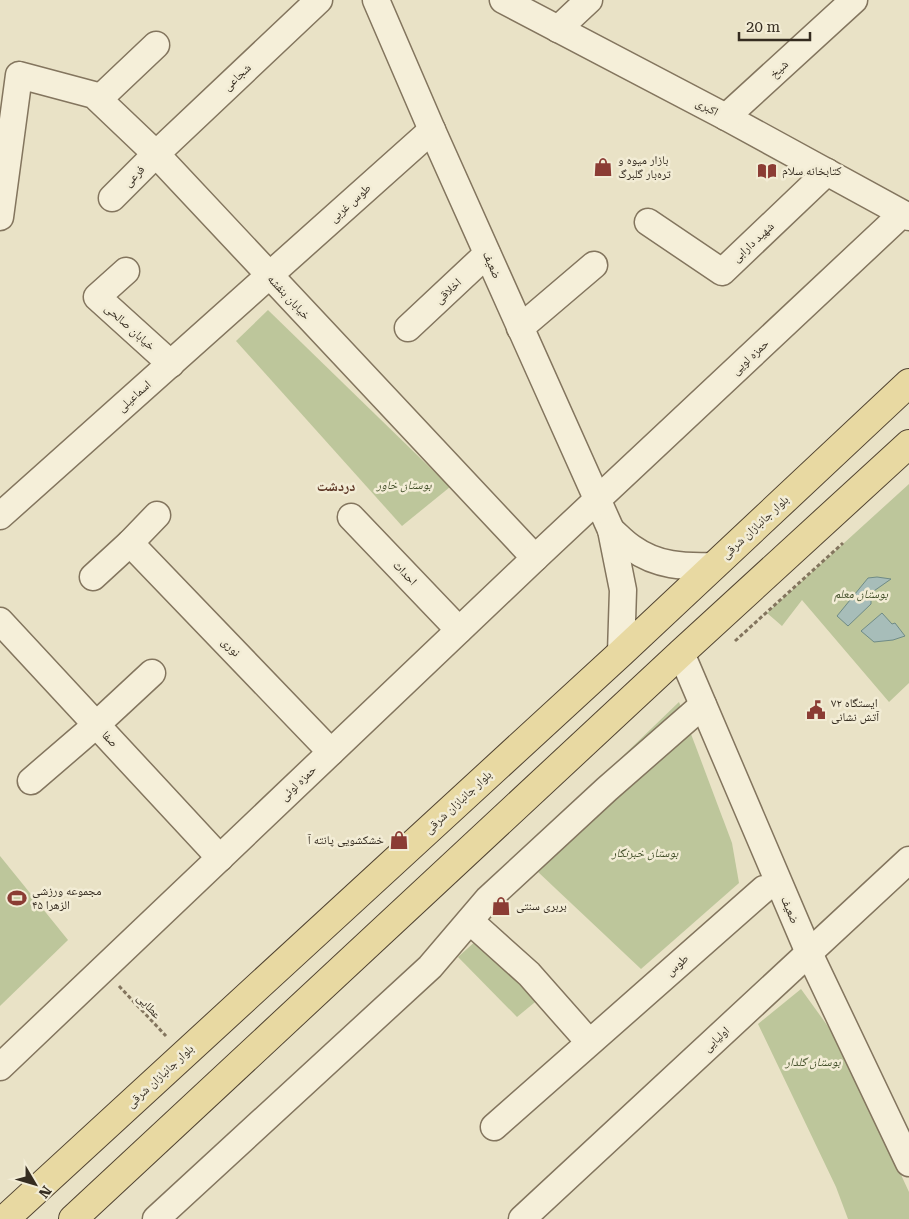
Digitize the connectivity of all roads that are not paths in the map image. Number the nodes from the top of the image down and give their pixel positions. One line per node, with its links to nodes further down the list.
1 (319, 0): 11 (street, شجاعی)
2 (376, 0): 10 (street, ضعیف)
3 (503, 0): 6 (street, اکبری)
4 (589, 0): 6 (street)
5 (854, 0): 9 (street, شیخ)
6 (558, 29): 9 (street, اکبری)
7 (156, 45): 8 (street)
8 (99, 99): 11 (street, خیابان بنفشه); 15 (street, خیابان بنفشه)
9 (726, 117): 12 (street, اکبری)
10 (432, 130): 17 (street, ضعیف); 20 (street, طوس غربی)
11 (156, 154): 13 (street, فرعی); 20 (street, خیابان بنفشه)
12 (827, 172): 14 (street, اکبری); 16 (street, شهید دارابی)
13 (112, 198)
14 (906, 215): 26 (street, حمزه لویی)
15 (0, 217)
16 (648, 222)
17 (487, 254): 21 (street, اخلاقی); 22 (street, ضعیف)
18 (594, 265): 22 (street)
19 (126, 271): 23 (street, خیابان صالحی)
20 (269, 276): 23 (street, اسماعیلی); 32 (street, خیابان بنفشه)
21 (408, 328)
22 (520, 328): 26 (street, ضعیف)
23 (170, 364): 28 (street, اسماعیلی)
24 (909, 383): 33 (main road, بلوار جانبازان شرقی)
25 (909, 444): 38 (main road)
26 (597, 500): 30 (street, ضعیف); 32 (street, حمزه لوئی)
27 (157, 515): 31 (street)
28 (0, 516)
29 (351, 517): 36 (street, احداث)
30 (611, 530): 33 (street); 37 (street)
31 (130, 543): 34 (street); 42 (street, نوری)
32 (535, 558): 36 (street, حمزه لوئی)
33 (714, 566): 37 (main road, بلوار جانبازان شرقی)
34 (93, 577)
35 (0, 621): 41 (street, صفا)
36 (460, 630): 42 (street, حمزه لوئی)
37 (621, 652): 53 (main road, بلوار جانبازان شرقی)
38 (681, 652): 40 (street, ضعیف); 54 (main road)
39 (152, 673): 41 (street)
40 (703, 705): 47 (street); 48 (street, ضعیف)
41 (96, 724): 43 (street); 44 (street, صفا)
42 (331, 752): 44 (street, حمزه لوئی)
43 (31, 781)
44 (220, 858): 50 (street, حمزه لوئی)
45 (909, 860): 48 (street, اولیایی)
46 (764, 889): 49 (street, طوس)
47 (470, 921): 49 (street); 55 (street)
48 (809, 953): 52 (street, ضعیف); 56 (street, اولیایی)
49 (589, 1042): 51 (street, طوس)
50 (0, 1066)
51 (494, 1127)
52 (909, 1163)
53 (5, 1219)
54 (73, 1219)
55 (156, 1219)
56 (522, 1219)

